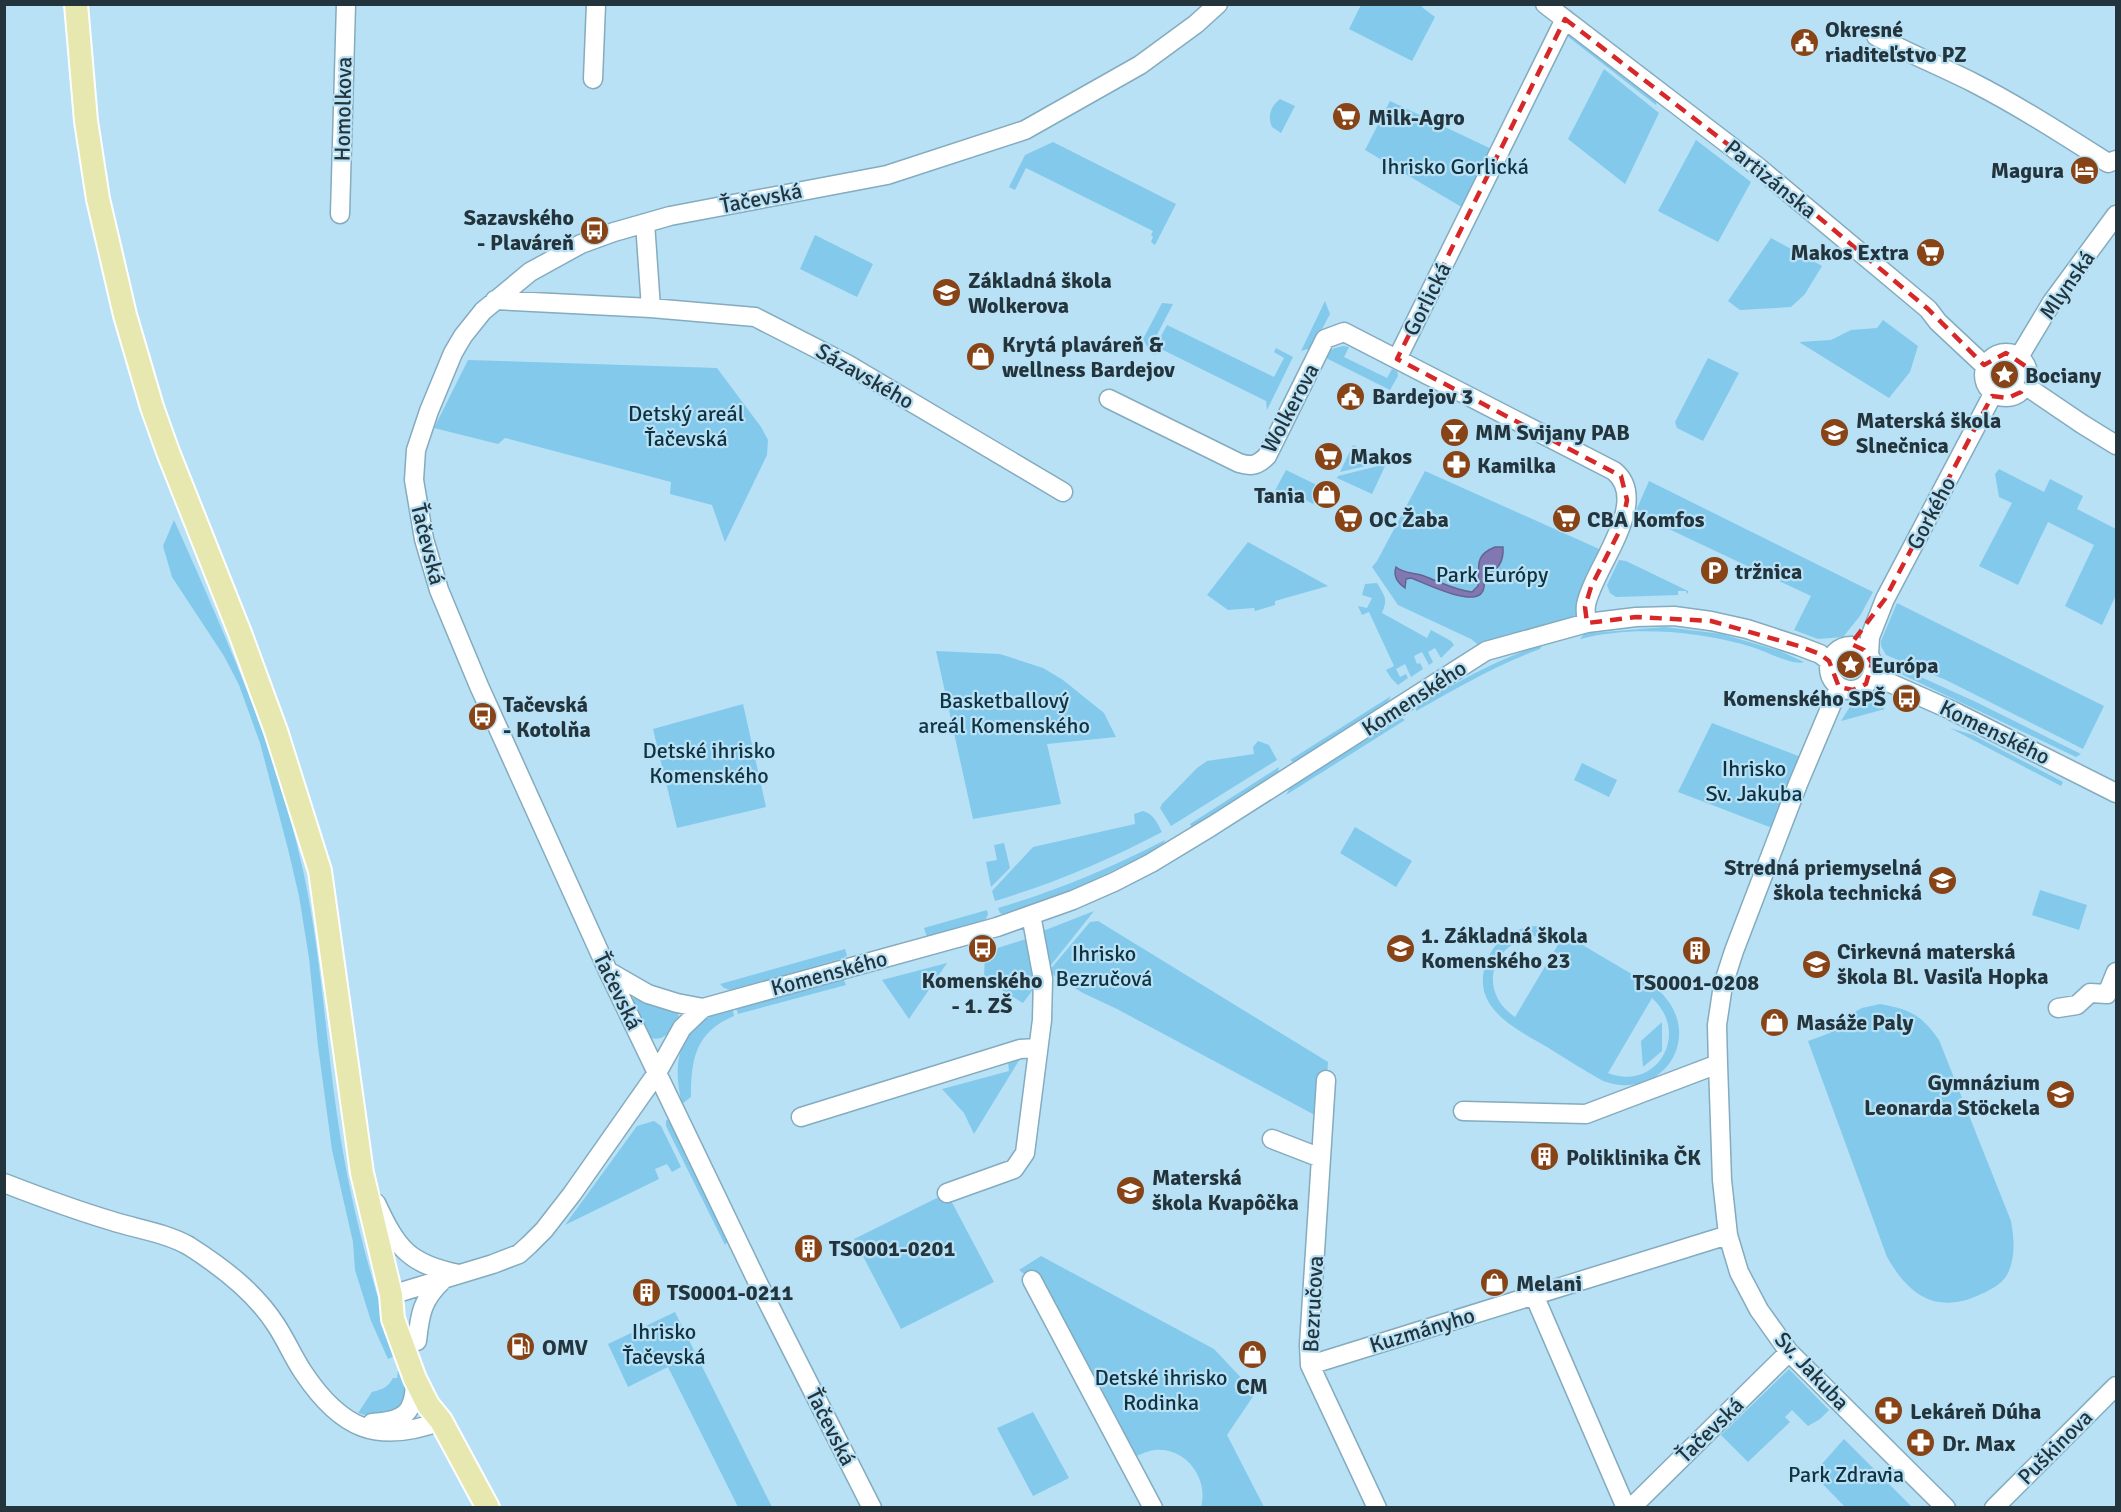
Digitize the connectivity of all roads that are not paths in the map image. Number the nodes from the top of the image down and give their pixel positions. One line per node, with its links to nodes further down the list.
1 (76, 4): 44 (main road)
2 (346, 4): 10 (street, Homolkova)
3 (596, 4): 8 (street)
4 (1218, 4): 12 (street, Ťačevská)
5 (1545, 4): 6 (street, Partizánska)
6 (1565, 19): 16 (street, Gorlická); 17 (street, Partizánska)
7 (1876, 36): 9 (street)
8 (593, 79)
9 (2116, 160)
10 (340, 214)
11 (2116, 214): 15 (street, Mlynská)
12 (645, 223): 13 (street, Ťačevská); 14 (street)
13 (495, 300): 14 (street, Sázavského); 32 (street, Ťačevská)
14 (651, 308): 22 (street, Sázavského)
15 (2019, 357): 17 (street); 18 (street)
16 (1397, 359): 20 (street, Wolkerova); 24 (street, Gorlická)
17 (1985, 366): 19 (street)
18 (2026, 386): 19 (street); 21 (street)
19 (1993, 394): 23 (street, Gorkého)
20 (1109, 399)
21 (2116, 444)
22 (1063, 492)
23 (1885, 599): 25 (street, Gorkého); 26 (street, Gorkého)
24 (1587, 623): 27 (street, Komenského); 31 (street, Komenského)
25 (1850, 646): 26 (street); 27 (street)
26 (1869, 655): 28 (street)
27 (1829, 661): 29 (street)
28 (1872, 675): 29 (street); 30 (street, Komenského)
29 (1839, 687): 37 (street, Sv. Jakuba)
30 (2116, 794)
31 (1032, 915): 34 (street, Komenského); 36 (street)
32 (608, 971): 34 (street); 38 (street, Ťačevská)
33 (2116, 972): 35 (street)
34 (704, 1008): 38 (street, Komenského)
35 (2058, 1008)
36 (1037, 1048): 41 (street); 46 (street)
37 (1718, 1064): 40 (street); 47 (street, Sv. Jakuba)
38 (657, 1073): 48 (street, Komenského); 60 (street, Ťačevská)
39 (1326, 1080): 43 (street, Bezručova)
40 (1463, 1111)
41 (801, 1117)
42 (1272, 1139): 43 (street)
43 (1322, 1158): 54 (street, Bezručova)
44 (362, 1173): 48 (street); 50 (main road)
45 (4, 1183): 58 (street)
46 (947, 1193)
47 (1728, 1235): 51 (street, Kuzmányho); 53 (street, Sv. Jakuba)
48 (453, 1276): 50 (street, Komenského); 52 (street)
49 (1032, 1280): 61 (street)
50 (392, 1295): 52 (main road); 55 (main road)
51 (1534, 1295): 54 (street, Kuzmányho); 63 (street)
52 (417, 1341): 57 (main road)
53 (1789, 1353): 64 (street, Ťačevská); 65 (street, Sv. Jakuba)
54 (1310, 1365): 62 (street, Bezručova)
55 (415, 1379): 57 (main road); 58 (street)
56 (2116, 1386): 66 (street, Puškinova)
57 (441, 1421): 58 (street); 59 (main road)
58 (355, 1425)
59 (488, 1508)
60 (872, 1508)
61 (1153, 1508)
62 (1377, 1508)
63 (1626, 1508)
64 (1631, 1508)
65 (1946, 1508)
66 (1994, 1508)

